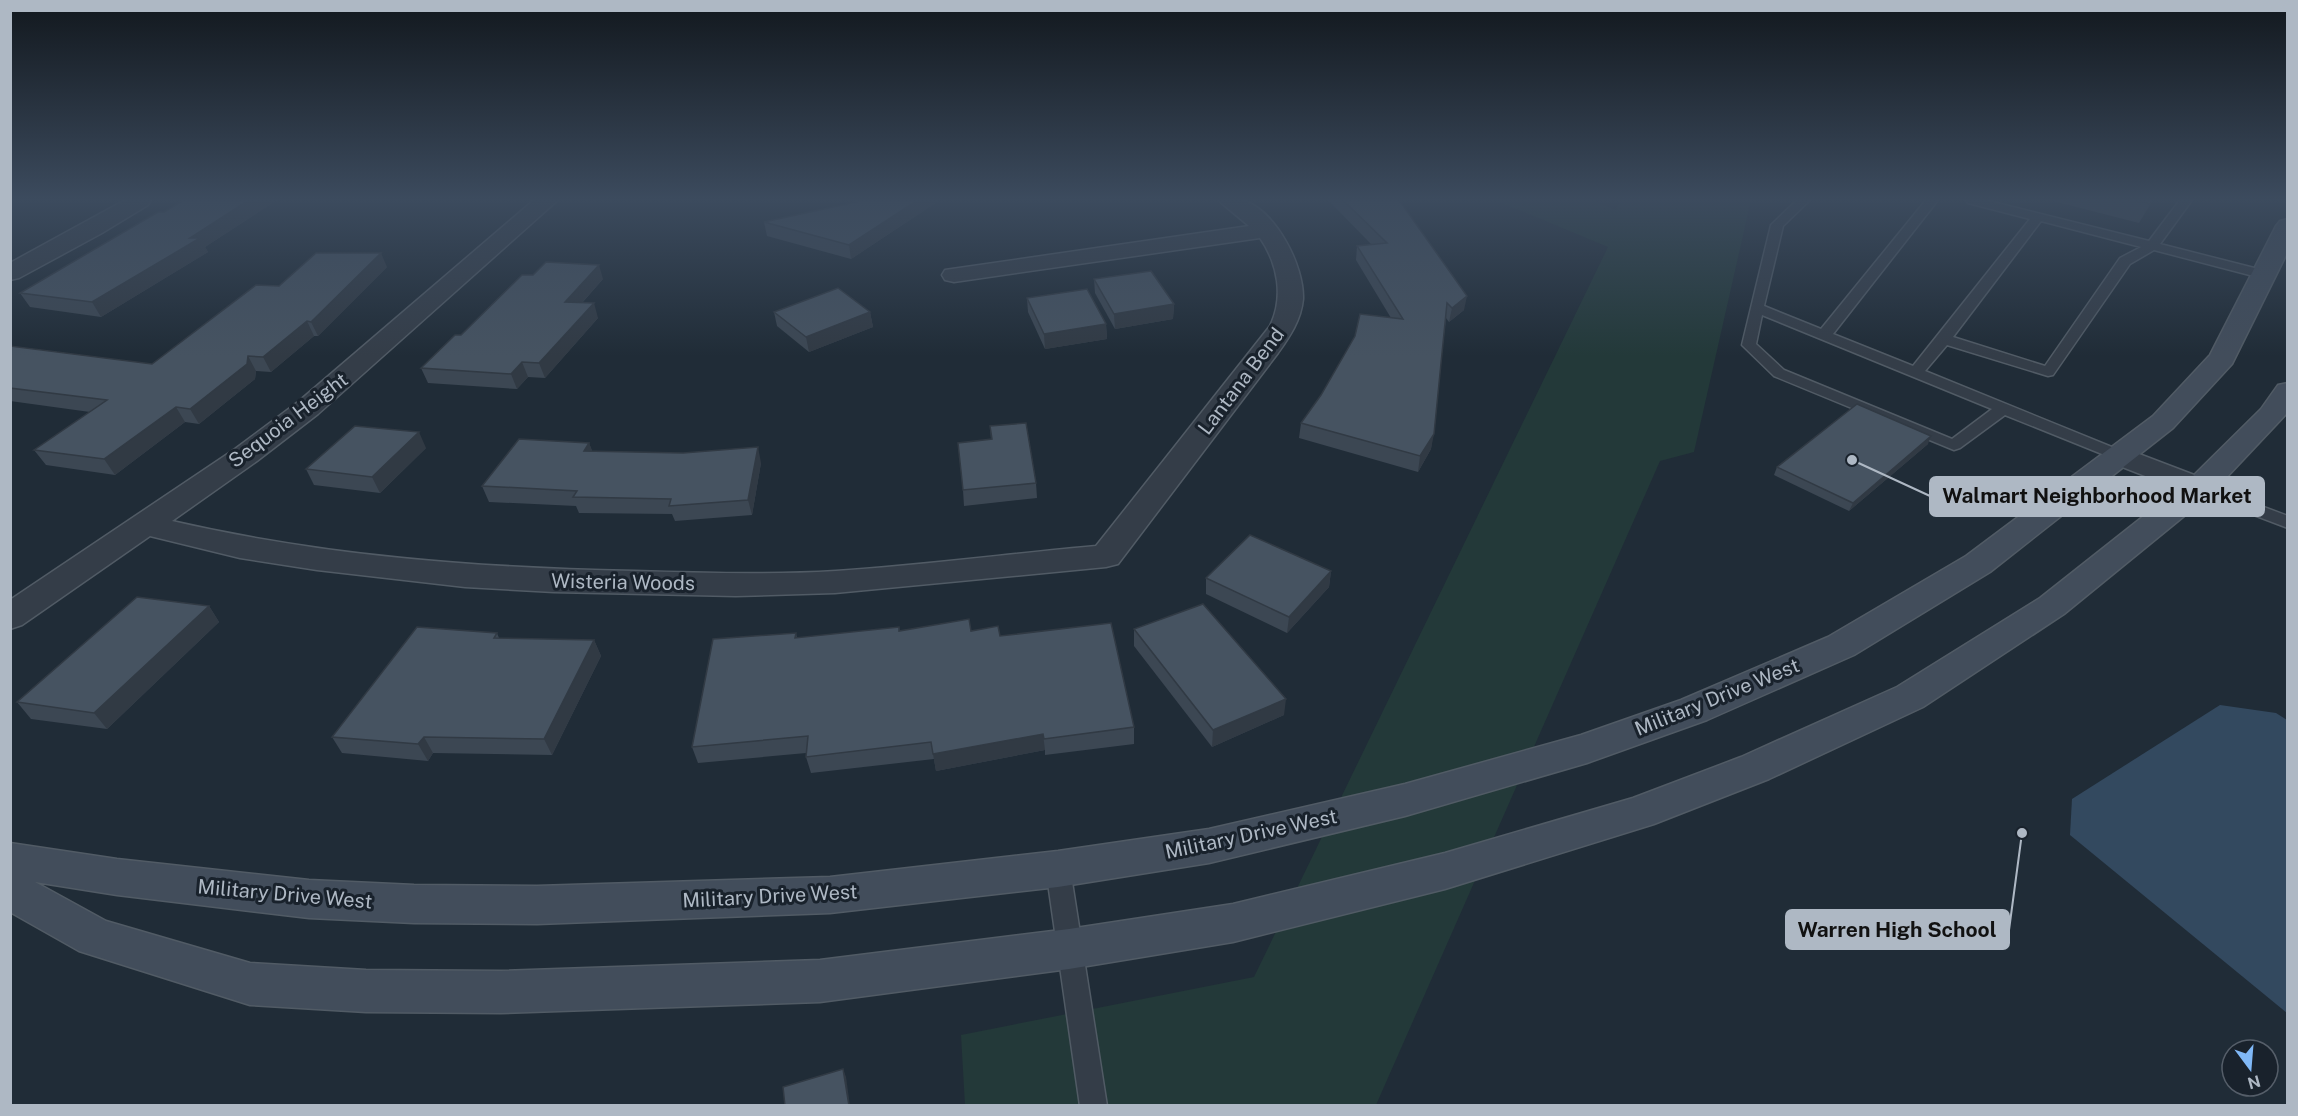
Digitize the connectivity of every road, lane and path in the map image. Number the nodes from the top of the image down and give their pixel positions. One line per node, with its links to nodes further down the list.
1 (49, 252): 11 (street)
2 (487, 252): 23 (street, Sequoia Height)
3 (1113, 252): 12 (street)
4 (1282, 252): 24 (street, Lantana Bend)
5 (1770, 252): 14 (lane)
6 (1890, 252): 15 (lane)
7 (2011, 252): 16 (lane)
8 (2141, 252): 16 (lane)
9 (2176, 252): 13 (lane)
10 (2276, 252): 13 (main road, Military Drive West)
11 (10, 273)
12 (954, 275)
13 (2265, 275): 20 (main road, Military Drive West)
14 (1757, 308): 15 (lane); 19 (lane)
15 (1824, 335): 17 (lane)
16 (1944, 339): 17 (lane)
17 (1916, 372): 19 (lane)
18 (2288, 391): 21 (main road)
19 (2004, 408): 20 (lane)
20 (2118, 455): 21 (street); 27 (main road, Military Drive West)
21 (2199, 488): 22 (lane); 29 (main road)
22 (2288, 523)
23 (142, 524): 24 (street, Wisteria Woods); 25 (street, Sequoia Height)
24 (1106, 556)
25 (10, 617)
26 (10, 861): 27 (main road, Military Drive West)
27 (1058, 869): 29 (lane)
28 (10, 890): 29 (main road)
29 (1069, 950): 30 (lane)
30 (1094, 1106)

